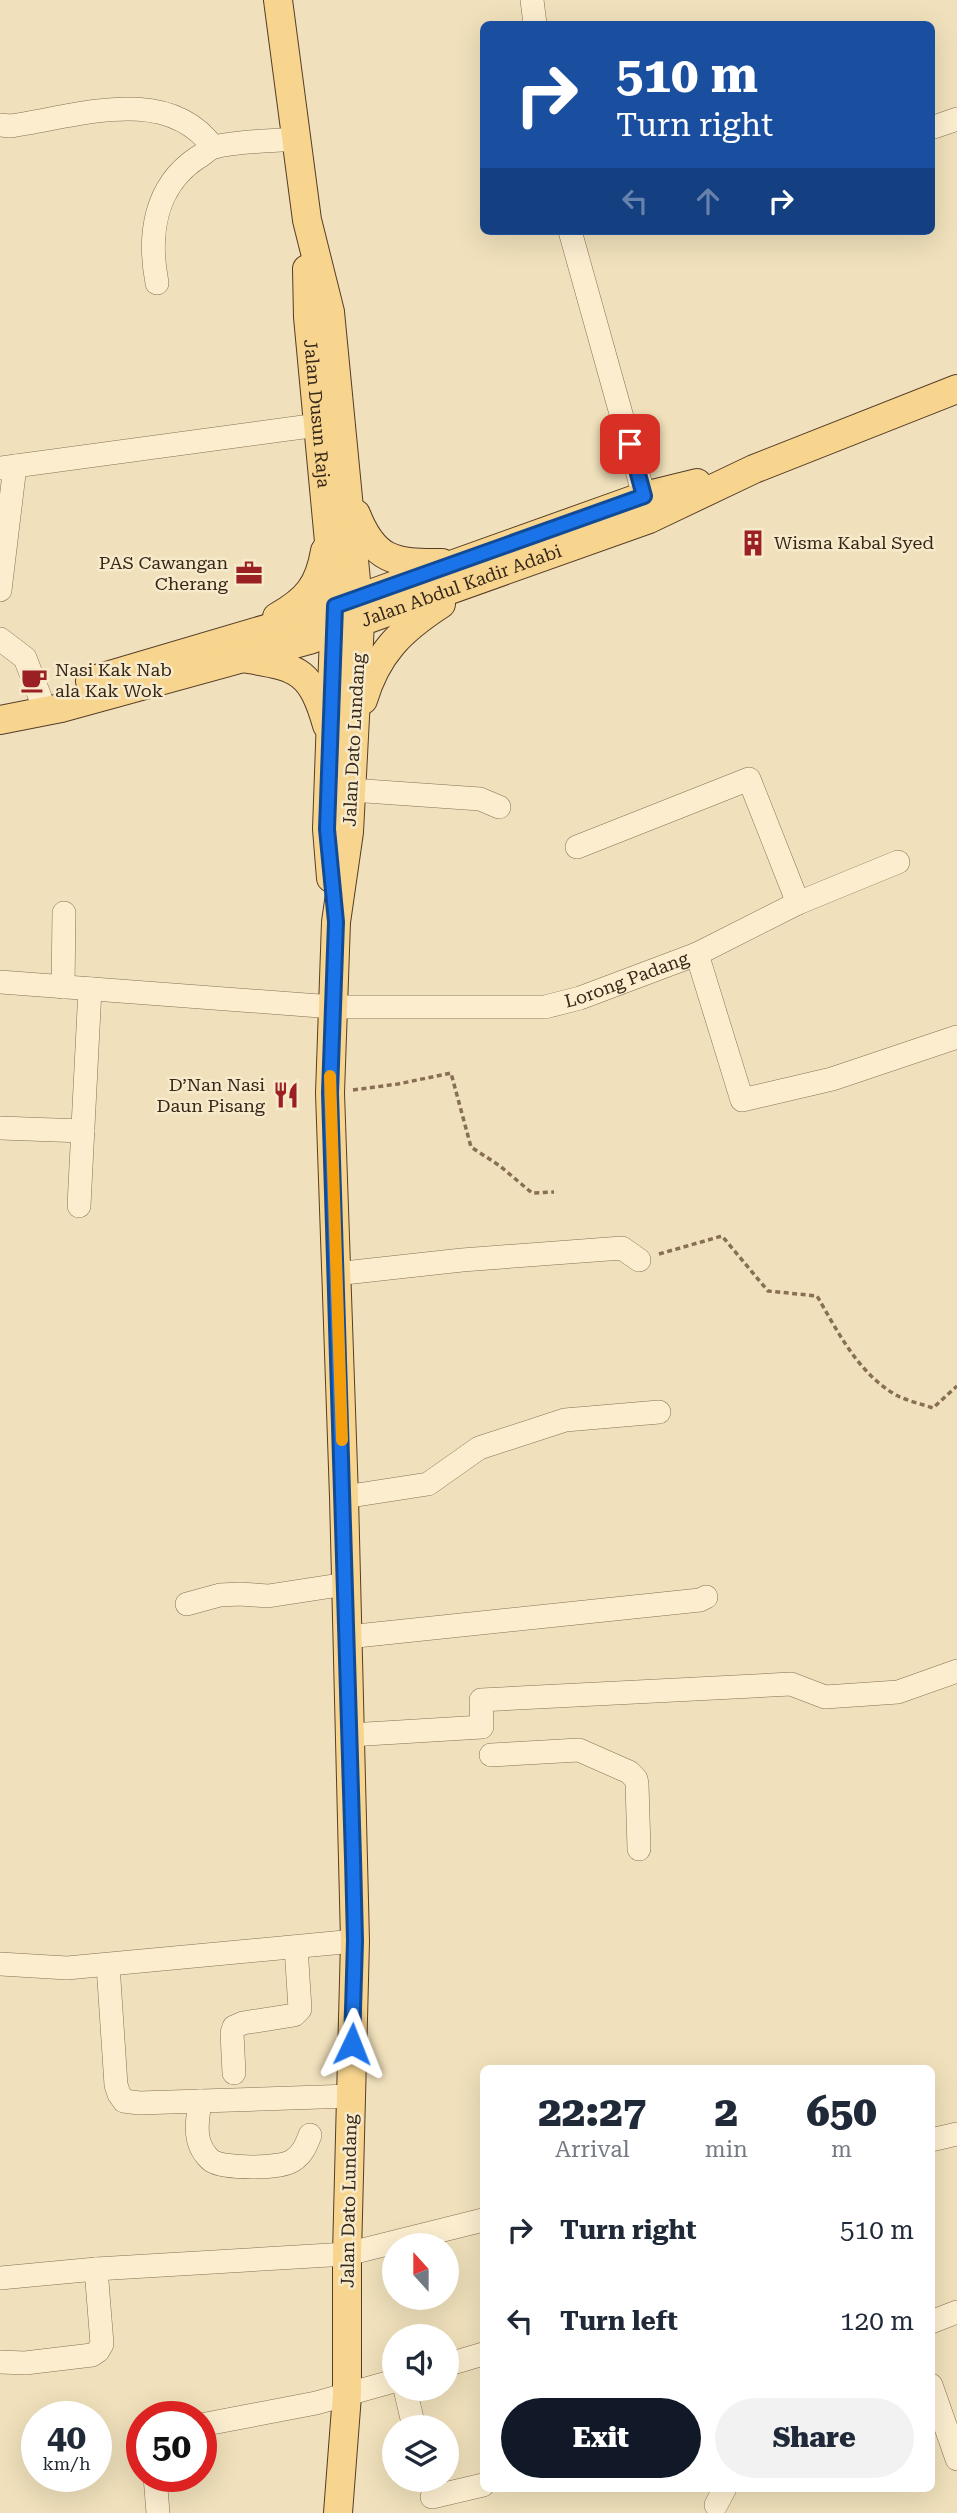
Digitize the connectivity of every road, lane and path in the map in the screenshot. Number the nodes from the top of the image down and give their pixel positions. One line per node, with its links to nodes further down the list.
1 (278, 0): 7 (main road, Jalan Dusun Raja)
2 (532, 0): 3 (street)
3 (535, 21)
4 (957, 120): 6 (street)
5 (0, 125): 8 (street)
6 (935, 127)
7 (296, 139): 8 (street); 9 (main road, Jalan Dusun Raja)
8 (213, 147): 11 (street)
9 (307, 220): 13 (main road, Jalan Dusun Raja); 16 (main road, Jalan Dusun Raja)
10 (571, 235): 17 (street)
11 (157, 283)
12 (957, 389): 15 (main road, Jalan Abdul Kadir Adabi)
13 (318, 425): 14 (street); 18 (main road, Jalan Dusun Raja)
14 (7, 467): 20 (street)
15 (754, 469): 17 (main road, Jalan Abdul Kadir Adabi); 19 (main road, Jalan Abdul Kadir Adabi)
16 (349, 495): 19 (main road); 21 (main road, Jalan Dusun Raja)
17 (644, 496): 19 (main road, Jalan Abdul Kadir Adabi)
18 (328, 533): 21 (main road, Jalan Dusun Raja); 23 (main road)
19 (468, 571): 21 (main road, Jalan Abdul Kadir Adabi); 27 (main road)
20 (0, 590)
21 (347, 614): 23 (main road, Jalan Abdul Kadir Adabi); 27 (main road, Jalan Dato Lundang)
22 (0, 639): 24 (street)
23 (241, 648): 24 (main road, Jalan Abdul Kadir Adabi); 26 (main road, Jalan Abdul Kadir Adabi); 27 (main road)
24 (40, 697): 25 (main road, Jalan Abdul Kadir Adabi)
25 (0, 713)
26 (0, 720)
27 (343, 732): 28 (main road, Jalan Dato Lundang); 34 (main road, Jalan Dato Lundang)
28 (351, 790): 29 (street); 34 (main road, Jalan Dato Lundang)
29 (499, 807)
30 (577, 847): 32 (street)
31 (898, 862): 32 (street, Lorong Padang)
32 (798, 903): 35 (street, Lorong Padang)
33 (64, 914): 37 (street)
34 (336, 922): 39 (main road, Jalan Dato Lundang)
35 (697, 954): 39 (street, Lorong Padang); 40 (street)
36 (0, 982): 37 (street, Lorong Padang)
37 (62, 987): 38 (street, Lorong Padang)
38 (90, 989): 39 (street, Lorong Padang); 43 (street)
39 (333, 1007): 41 (main road, Jalan Dato Lundang)
40 (957, 1037)
41 (330, 1093): 44 (path); 47 (main road, Jalan Dato Lundang)
42 (0, 1128): 43 (street)
43 (83, 1131): 45 (street)
44 (554, 1192)
45 (79, 1206)
46 (639, 1260): 47 (street); 48 (path)
47 (335, 1274): 50 (main road, Jalan Dato Lundang)
48 (957, 1386)
49 (659, 1412): 50 (street)
50 (344, 1497): 51 (main road, Jalan Dato Lundang)
51 (346, 1584): 53 (street); 54 (main road, Jalan Dato Lundang)
52 (706, 1597): 54 (street)
53 (187, 1604)
54 (347, 1637): 56 (main road, Jalan Dato Lundang)
55 (957, 1671): 56 (street)
56 (350, 1735): 59 (main road, Jalan Dato Lundang)
57 (491, 1755): 58 (street)
58 (639, 1849)
59 (355, 1941): 60 (street); 64 (main road, Jalan Dato Lundang)
60 (296, 1947): 62 (street); 63 (street)
61 (0, 1964): 62 (street)
62 (108, 1965): 65 (street)
63 (234, 2073)
64 (351, 2096): 65 (street); 70 (main road, Jalan Dato Lundang)
65 (200, 2101): 67 (street)
66 (957, 2134): 68 (street)
67 (310, 2135)
68 (935, 2139)
69 (480, 2221): 70 (street)
70 (347, 2254): 71 (street); 79 (main road, Jalan Dato Lundang)
71 (96, 2269): 72 (street); 77 (street)
72 (0, 2278)
73 (957, 2312): 74 (street)
74 (935, 2320)
75 (480, 2355): 76 (street)
76 (459, 2361)
77 (0, 2362)
78 (382, 2385): 79 (street)
79 (347, 2395): 81 (street); 87 (main road, Jalan Dato Lundang)
80 (935, 2396): 82 (street)
81 (217, 2422)
82 (957, 2459)
83 (480, 2486): 85 (street)
84 (156, 2492): 86 (street)
85 (432, 2497)
86 (158, 2513)
87 (338, 2513)

